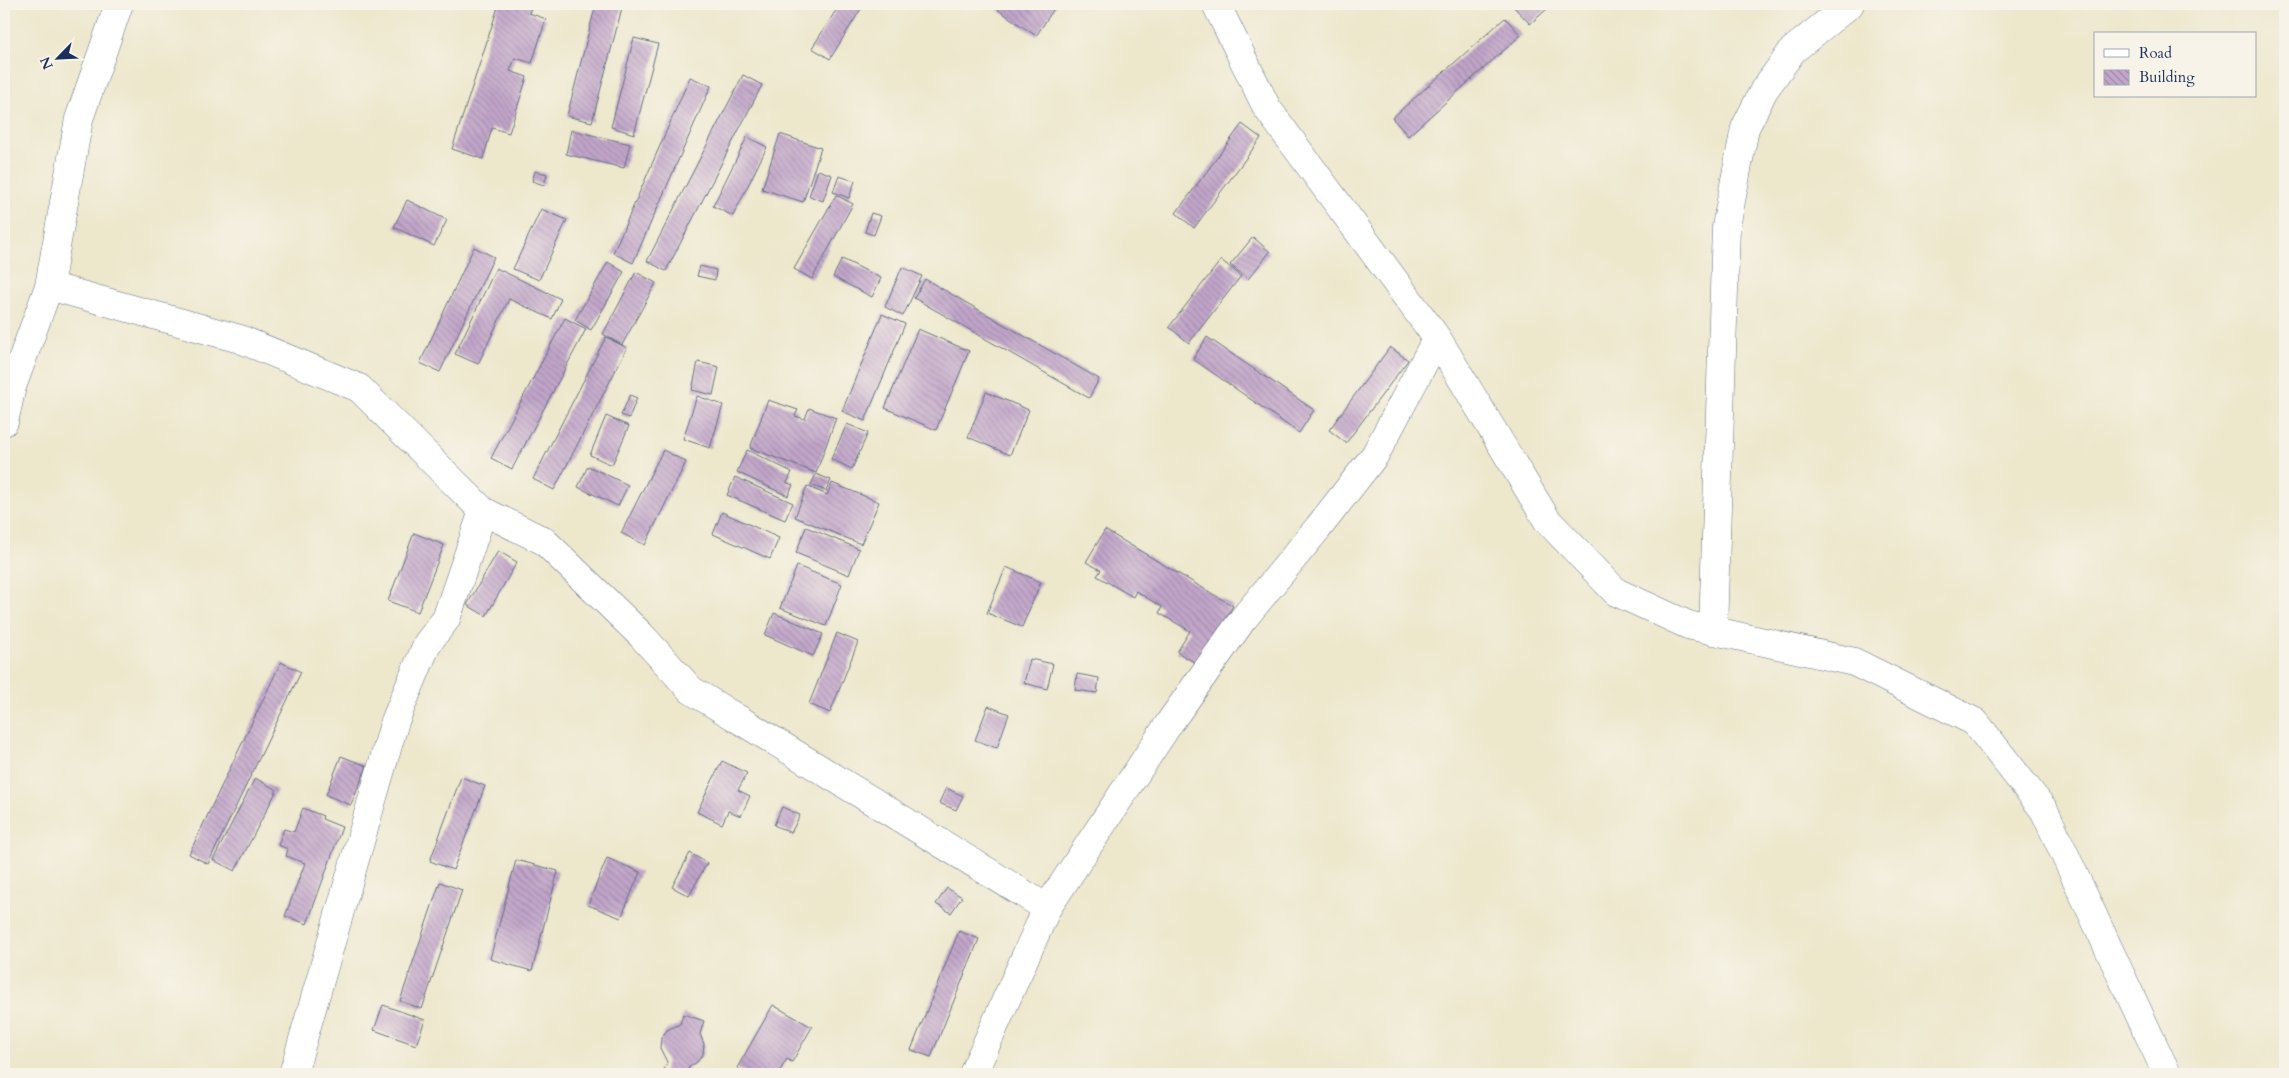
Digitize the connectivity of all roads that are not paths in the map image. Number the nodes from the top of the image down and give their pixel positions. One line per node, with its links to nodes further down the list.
1 (119, 4): 4 (street)
2 (1216, 4): 5 (street)
3 (1850, 4): 8 (street)
4 (49, 286): 6 (street); 7 (street)
5 (1437, 338): 8 (street); 9 (street)
6 (4, 422)
7 (483, 511): 9 (street); 10 (street)
8 (1713, 630): 12 (street)
9 (1048, 908): 11 (street)
10 (293, 1074)
11 (973, 1074)
12 (2167, 1074)

